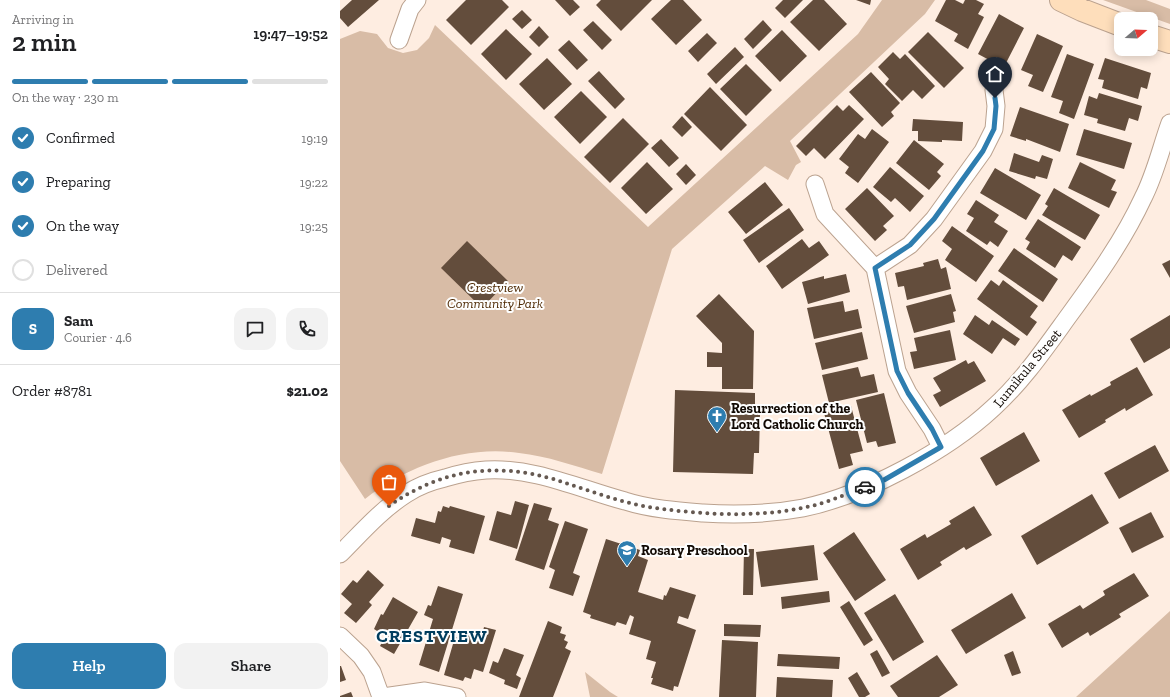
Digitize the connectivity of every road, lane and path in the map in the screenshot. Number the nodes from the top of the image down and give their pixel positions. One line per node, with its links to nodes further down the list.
1 (417, 0): 5 (street)
2 (1061, 0): 3 (street)
3 (1114, 23)
4 (1158, 38): 6 (street)
5 (398, 40)
6 (1170, 42)
7 (994, 90): 10 (street)
8 (1170, 124): 11 (street, Lumikula Street)
9 (815, 184): 10 (street)
10 (875, 268): 11 (street)
11 (941, 447): 12 (street, Lumikula Street)
12 (340, 554)
13 (340, 636): 14 (street)
14 (382, 697): 15 (street)
15 (457, 697)

